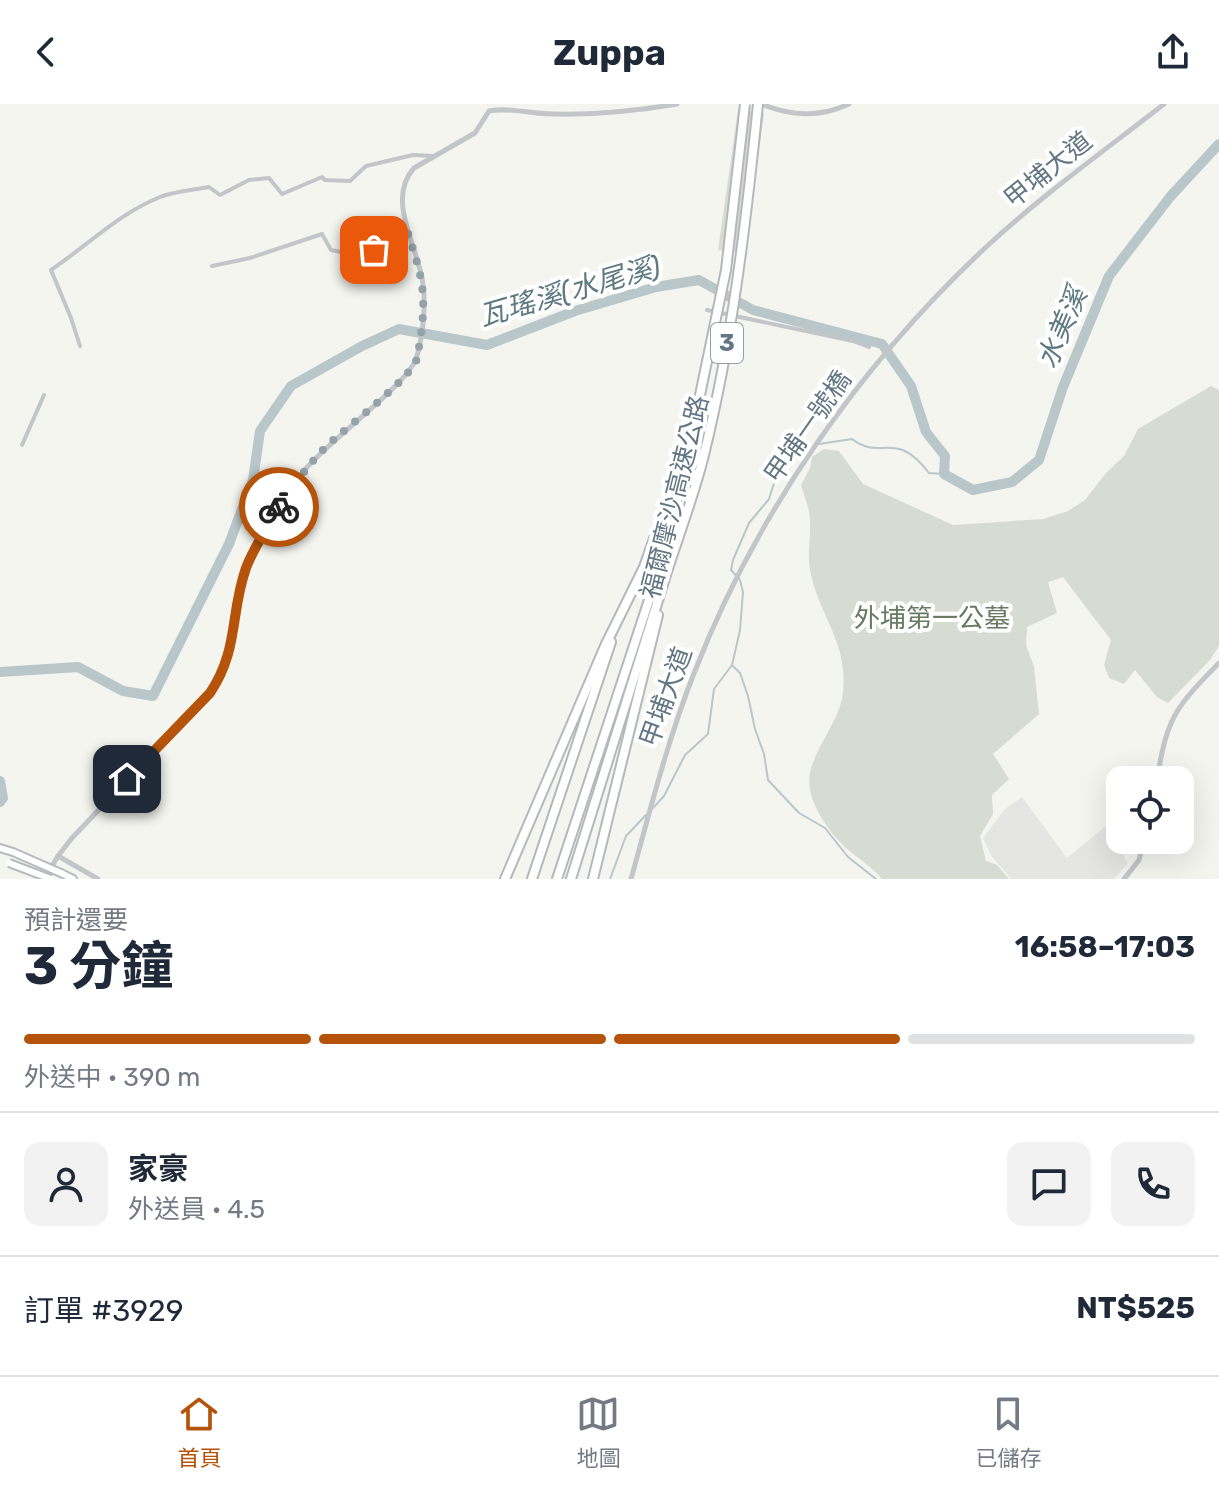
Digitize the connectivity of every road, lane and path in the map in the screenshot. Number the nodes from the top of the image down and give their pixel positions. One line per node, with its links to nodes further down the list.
1 (677, 104): 6 (street)
2 (745, 104): 15 (highway, 福爾摩沙高速公路 / 3, bridge)
3 (759, 104): 4 (street); 18 (highway, 福爾摩沙高速公路 / 3, bridge)
4 (849, 104)
5 (1164, 104): 11 (street, 甲埔大道)
6 (489, 108): 7 (street)
7 (434, 156): 8 (street); 12 (street)
8 (406, 227): 9 (street); 24 (street)
9 (212, 266)
10 (707, 310): 13 (street)
11 (895, 343): 17 (street, 甲埔一號橋)
12 (80, 346)
13 (869, 347)
14 (44, 395): 16 (street)
15 (690, 443): 19 (highway); 31 (highway, 福爾摩沙高速公路 / 3)
16 (22, 445)
17 (759, 537): 34 (street, 甲埔大道)
18 (666, 575): 32 (highway, 福爾摩沙高速公路 / 3); 33 (highway)
19 (621, 611): 29 (highway); 30 (highway)
20 (1219, 663): 21 (street)
21 (1160, 766)
22 (0, 848): 27 (main road, bridge)
23 (1140, 854): 35 (street)
24 (58, 856): 26 (street); 28 (street)
25 (0, 860): 26 (main road, bridge)
26 (48, 879)
27 (73, 879)
28 (98, 879)
29 (505, 879)
30 (532, 879)
31 (557, 879)
32 (571, 879)
33 (593, 879)
34 (631, 879)
35 (1124, 879)

